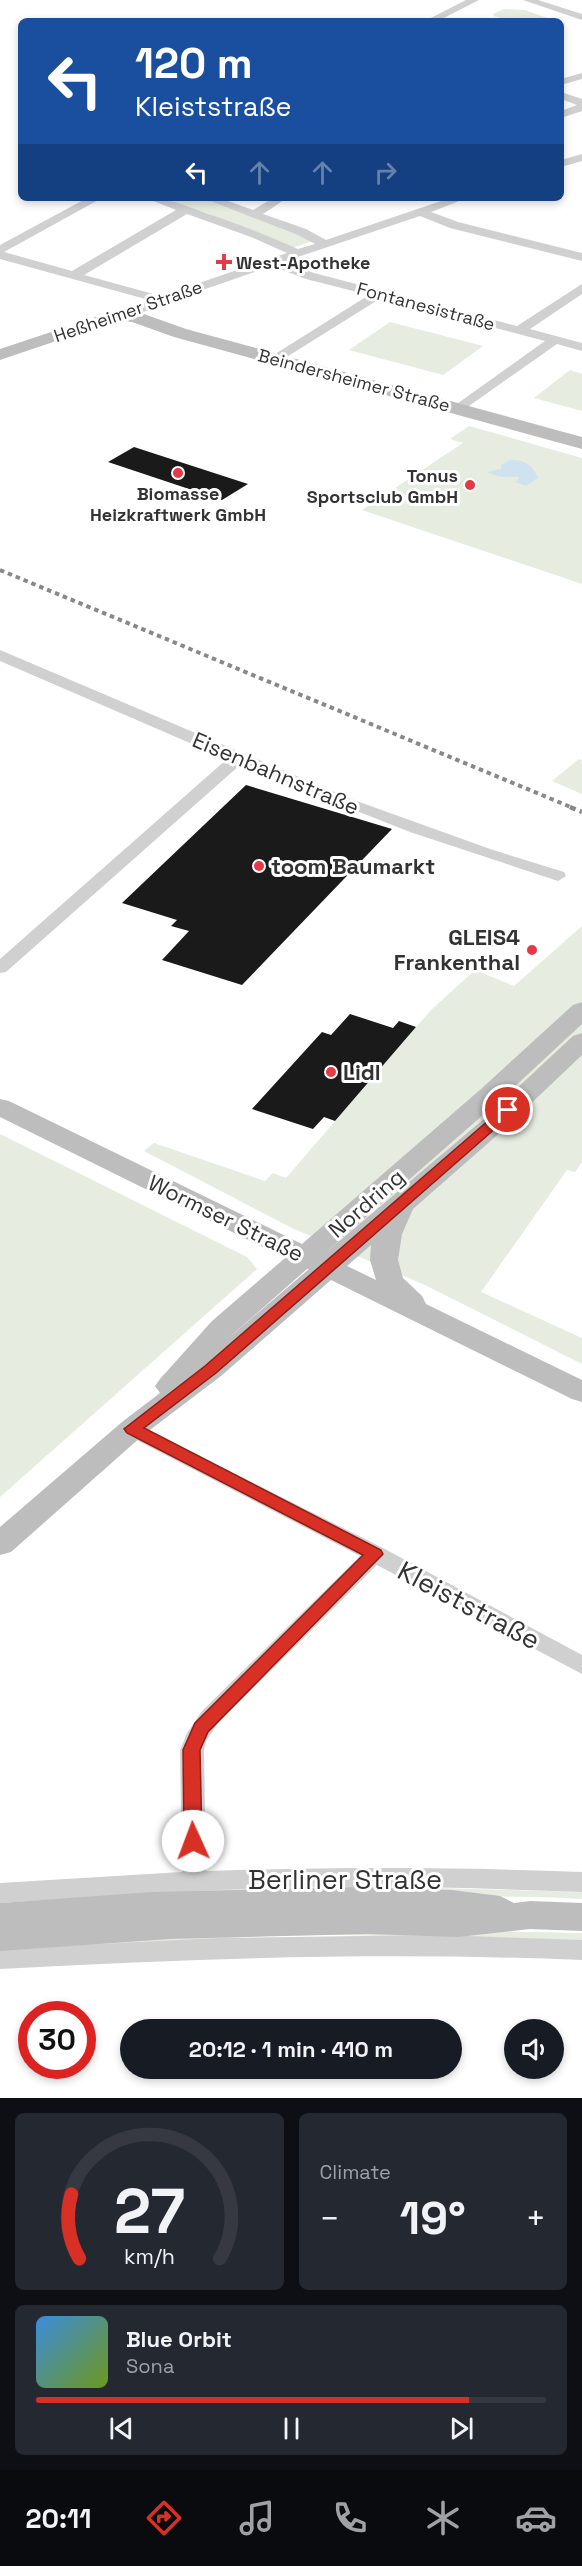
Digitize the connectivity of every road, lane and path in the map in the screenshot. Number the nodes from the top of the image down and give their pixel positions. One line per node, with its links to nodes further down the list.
1 (474, 0): 4 (street)
2 (528, 0): 3 (street)
3 (582, 17)
4 (436, 18)
5 (582, 75): 6 (street)
6 (564, 81)
7 (564, 96): 8 (street)
8 (582, 105): 9 (street)
9 (564, 113)
10 (91, 201): 19 (street)
11 (162, 201): 15 (street)
12 (217, 201): 17 (street)
13 (276, 201): 17 (street)
14 (452, 201): 16 (street, Heßheimer Straße)
15 (187, 209): 20 (street); 23 (street)
16 (420, 212): 18 (street, Heßheimer Straße); 21 (street)
17 (254, 214): 18 (street)
18 (325, 244): 20 (street, Heßheimer Straße)
19 (0, 253): 23 (street)
20 (296, 254): 22 (street, Heßheimer Straße)
21 (582, 257)
22 (271, 262): 25 (street, Fontanesistraße); 26 (street, Heßheimer Straße)
23 (74, 275): 26 (street)
24 (582, 288): 28 (street)
25 (379, 294): 28 (street, Fontanesistraße); 32 (street)
26 (161, 300): 27 (street, Heßheimer Straße)
27 (127, 315): 31 (main road, Heßheimer Straße); 32 (main road, Beindersheimer Straße)
28 (519, 331): 29 (street, Fontanesistraße)
29 (555, 340): 30 (street, Fontanesistraße); 33 (street)
30 (582, 347)
31 (0, 355)
32 (277, 359): 33 (main road, Beindersheimer Straße)
33 (459, 409): 34 (main road, Beindersheimer Straße)
34 (582, 443)
35 (0, 655): 36 (street, Eisenbahnstraße)
36 (239, 757): 37 (street, Eisenbahnstraße); 38 (street)
37 (558, 876)
38 (0, 968)
39 (582, 1010): 43 (main road, Nordring)
40 (582, 1041): 42 (main road, Nordring)
41 (0, 1107): 43 (main road, Wormser Straße)
42 (402, 1203): 43 (main road, Nordring); 44 (main road)
43 (316, 1262): 44 (main road, Wormser Straße); 46 (main road, Nordring)
44 (422, 1314): 45 (main road, Wormser Straße)
45 (582, 1392)
46 (132, 1429): 47 (main road, Nordring); 48 (street, Kleiststraße)
47 (0, 1544)
48 (375, 1554): 49 (street, Kleiststraße); 50 (street)
49 (582, 1665)
50 (195, 1881): 51 (street, Berliner Straße); 52 (street, Berliner Straße)
51 (582, 1882)
52 (0, 1893)
53 (530, 1915): 54 (main road, Berliner Straße); 55 (main road, Berliner Straße); 56 (main road, Berliner Straße)
54 (0, 1917)
55 (582, 1917)
56 (0, 1937)
57 (582, 1950): 58 (street)
58 (0, 1959)

